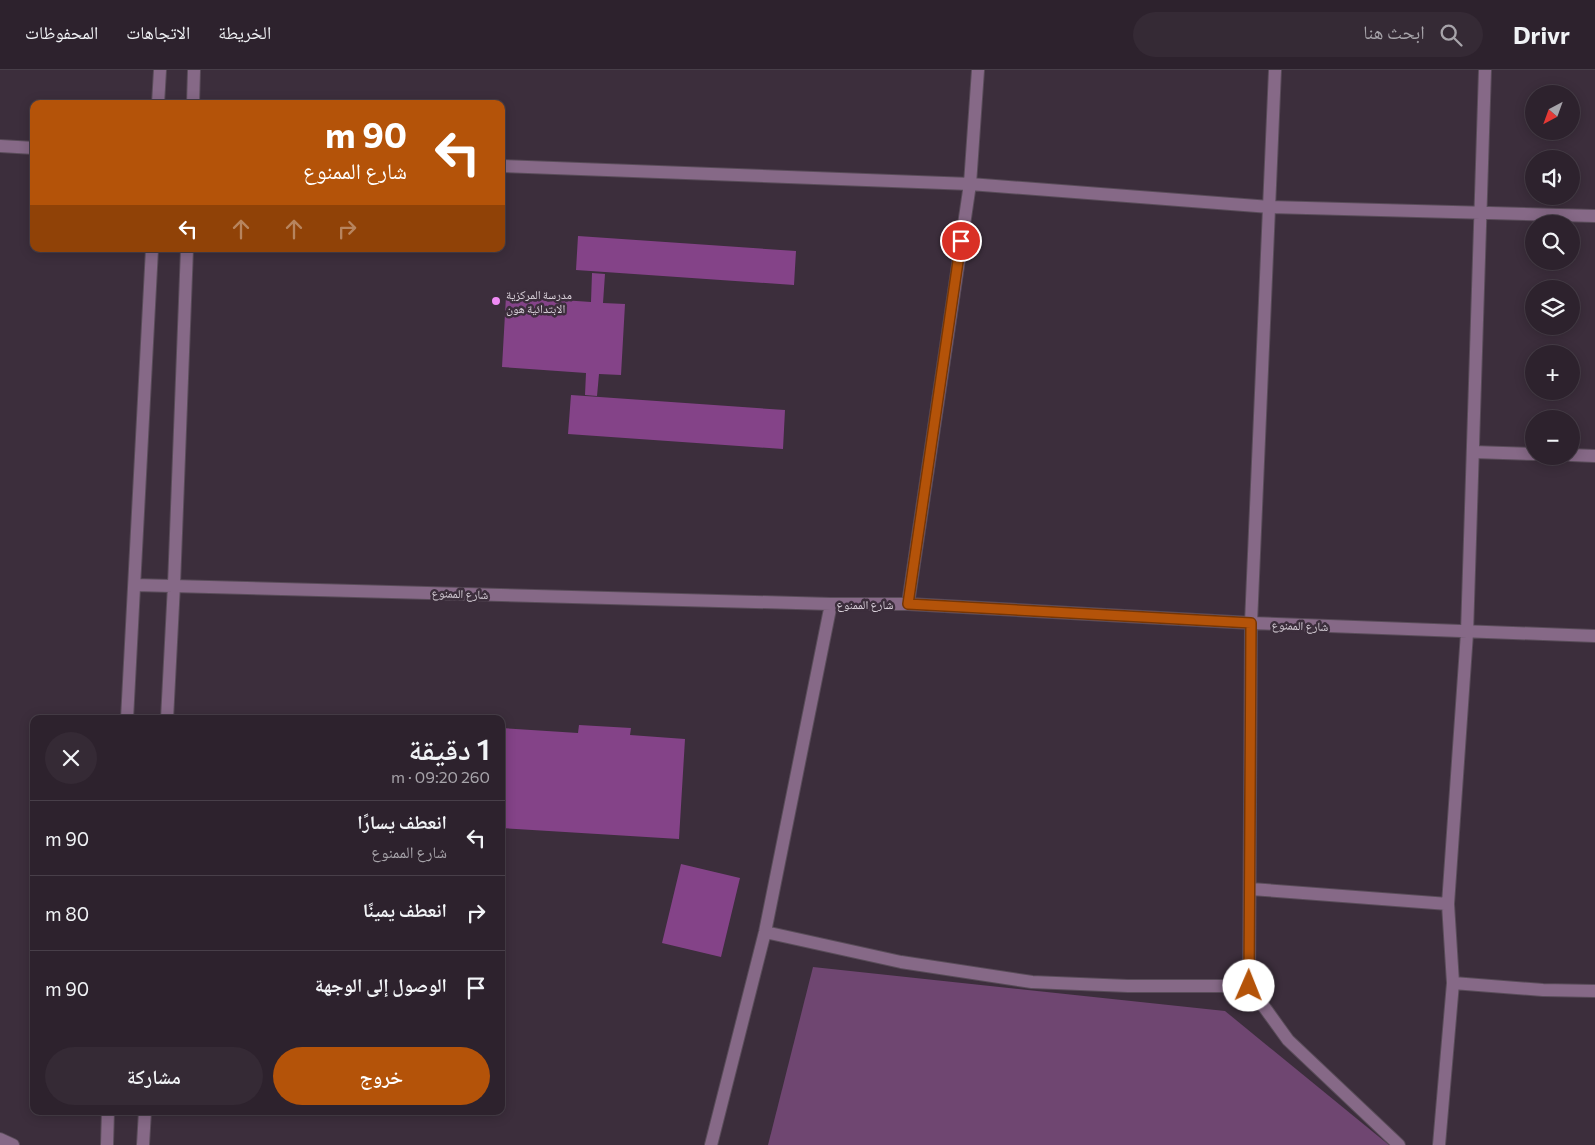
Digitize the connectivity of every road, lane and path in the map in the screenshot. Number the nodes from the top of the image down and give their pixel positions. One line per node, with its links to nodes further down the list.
1 (160, 70): 6 (street)
2 (194, 70): 7 (street)
3 (978, 70): 11 (street)
4 (1275, 70): 12 (street)
5 (1485, 70): 13 (street)
6 (158, 100)
7 (193, 100)
8 (0, 146): 9 (street)
9 (30, 148)
10 (505, 166): 11 (street)
11 (970, 184): 12 (street); 24 (street)
12 (1270, 207): 13 (street); 25 (street)
13 (1479, 214): 14 (street); 17 (street)
14 (1595, 216)
15 (152, 252): 21 (street)
16 (187, 252): 22 (street)
17 (1473, 452): 18 (street); 26 (street)
18 (1525, 454)
19 (1580, 455): 20 (street)
20 (1595, 456)
21 (135, 585): 22 (street, شارع الممنوع); 28 (street)
22 (174, 585): 23 (street, شارع الممنوع); 29 (street)
23 (831, 604): 24 (street, شارع الممنوع); 32 (street)
24 (908, 604): 25 (street, شارع الممنوع)
25 (1251, 623): 26 (street, شارع الممنوع); 30 (street)
26 (1468, 633): 27 (street, شارع الممنوع); 31 (street)
27 (1595, 636)
28 (127, 715)
29 (167, 715)
30 (1251, 889): 31 (street); 34 (street)
31 (1448, 904): 33 (street)
32 (765, 932): 34 (street); 42 (street)
33 (1453, 983): 35 (street); 44 (street)
34 (1249, 986): 43 (street)
35 (1595, 991)
36 (108, 1115): 40 (street)
37 (144, 1115): 41 (street)
38 (0, 1138): 39 (street)
39 (13, 1145)
40 (106, 1145)
41 (143, 1145)
42 (711, 1145)
43 (1399, 1145)
44 (1440, 1145)

